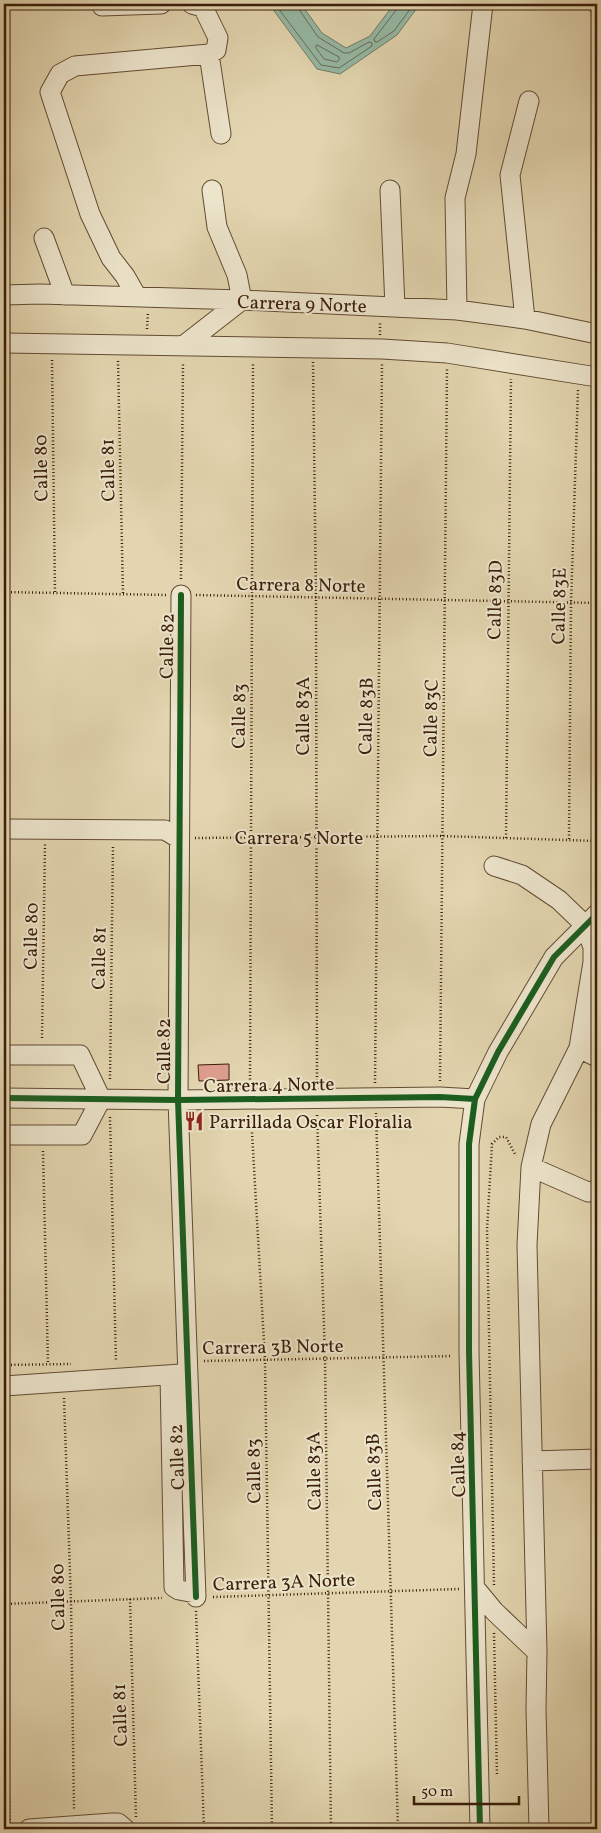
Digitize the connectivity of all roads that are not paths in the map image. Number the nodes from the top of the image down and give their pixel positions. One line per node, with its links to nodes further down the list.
1 (161, 4): 4 (street)
2 (192, 4): 5 (street)
3 (483, 4): 16 (street)
4 (102, 6)
5 (210, 54): 7 (street); 13 (street)
6 (529, 101): 17 (street)
7 (221, 134)
8 (212, 190): 14 (street)
9 (390, 190): 15 (street)
10 (44, 238): 12 (street)
11 (4, 295): 12 (street, Carrera 9 Norte)
12 (65, 295): 13 (street, Carrera 9 Norte)
13 (142, 298): 14 (street, Carrera 9 Norte)
14 (242, 300): 15 (street, Carrera 9 Norte); 20 (street)
15 (388, 306): 16 (street, Carrera 9 Norte)
16 (457, 310): 17 (street, Carrera 9 Norte)
17 (525, 319): 18 (street, Carrera 9 Norte)
18 (597, 334)
19 (4, 343): 20 (street)
20 (183, 346): 21 (street)
21 (597, 377)
22 (181, 595): 24 (street, Calle 82)
23 (4, 829): 24 (street)
24 (178, 838): 34 (street, Calle 82)
25 (494, 866): 26 (street)
26 (591, 920): 28 (street); 33 (street)
27 (597, 1028): 28 (street)
28 (579, 1048): 30 (street); 36 (street)
29 (4, 1054): 32 (street)
30 (597, 1057)
31 (4, 1098): 32 (street, Carrera 4 Norte)
32 (107, 1099): 34 (street, Carrera 4 Norte); 35 (street)
33 (475, 1099): 34 (street, Carrera 4 Norte); 42 (street, Calle 84)
34 (178, 1100): 38 (street, Calle 82)
35 (4, 1135)
36 (531, 1167): 37 (street); 41 (street)
37 (597, 1190)
38 (182, 1370): 39 (street); 43 (street, Calle 82)
39 (4, 1386)
40 (597, 1459): 41 (street)
41 (532, 1461): 44 (street)
42 (475, 1588): 44 (street); 47 (street, Calle 84)
43 (196, 1595)
44 (537, 1652): 48 (street)
45 (131, 1825): 46 (street)
46 (29, 1829)
47 (480, 1829)
48 (539, 1829)

